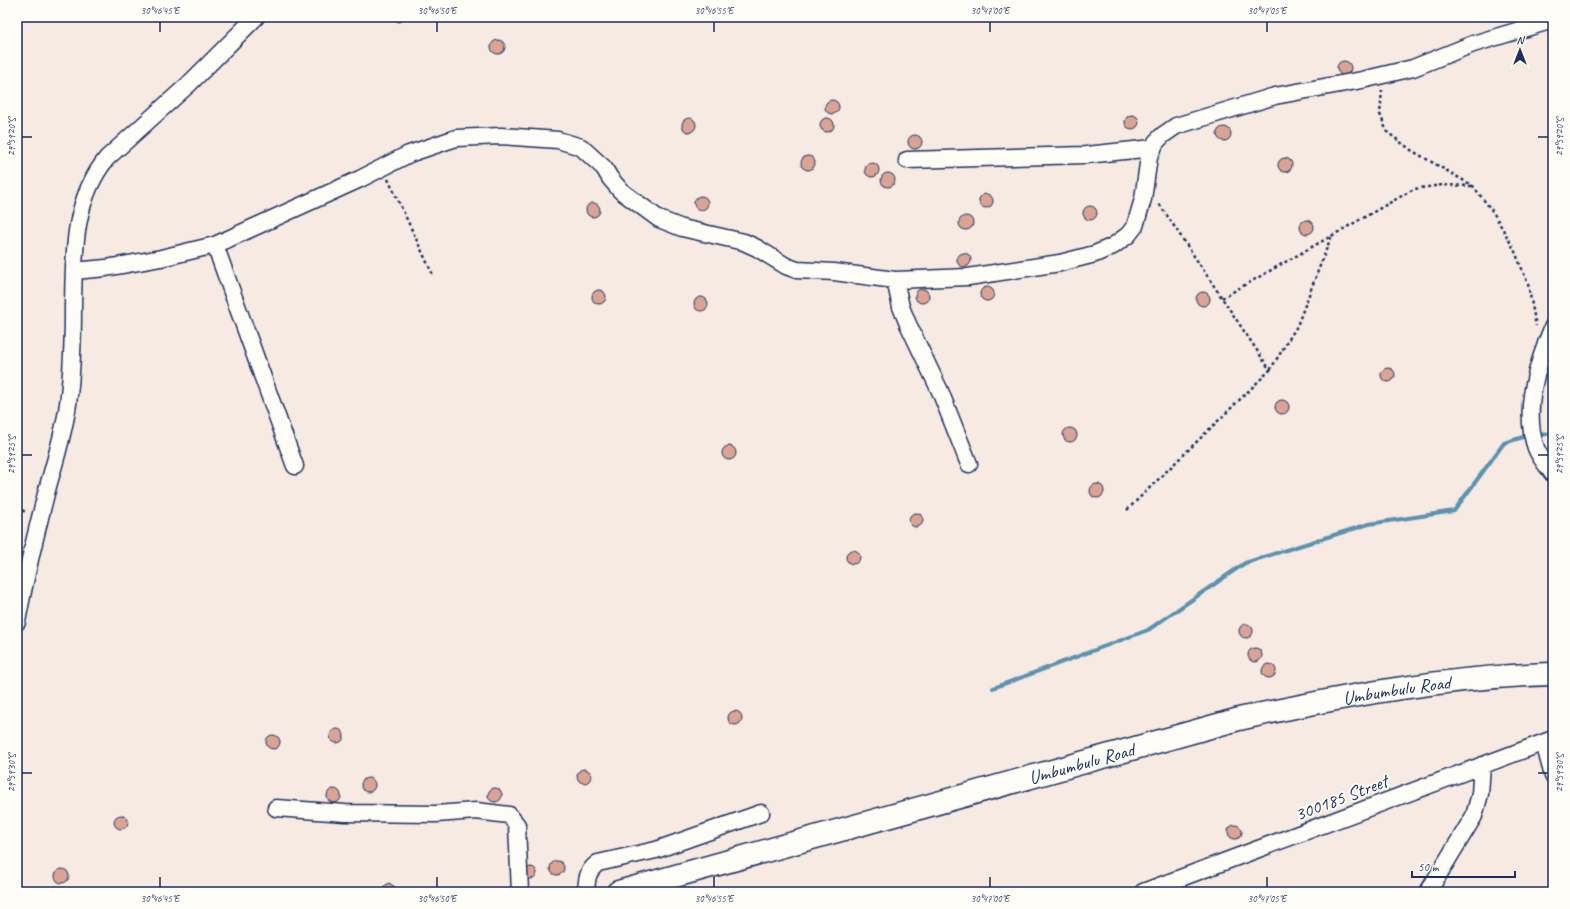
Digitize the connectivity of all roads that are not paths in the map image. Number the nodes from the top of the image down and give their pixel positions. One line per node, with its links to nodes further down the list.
1 (256, 17): 6 (street)
2 (1553, 20): 3 (street)
3 (1153, 148): 4 (street); 7 (street)
4 (907, 160)
5 (215, 246): 6 (street); 7 (street); 10 (street)
6 (74, 271): 12 (street)
7 (895, 280): 9 (street)
8 (1553, 326): 11 (street)
9 (969, 464)
10 (295, 466)
11 (1553, 474)
12 (17, 622)
13 (1553, 674): 21 (main road, Umbumbulu Road)
14 (1548, 741): 15 (street, 300185 Street); 16 (street)
15 (1482, 765): 22 (street, 300185 Street); 23 (street)
16 (1553, 776)
17 (276, 808): 19 (street)
18 (761, 813): 20 (street)
19 (520, 892)
20 (586, 892)
21 (618, 892)
22 (1143, 892)
23 (1428, 892)

